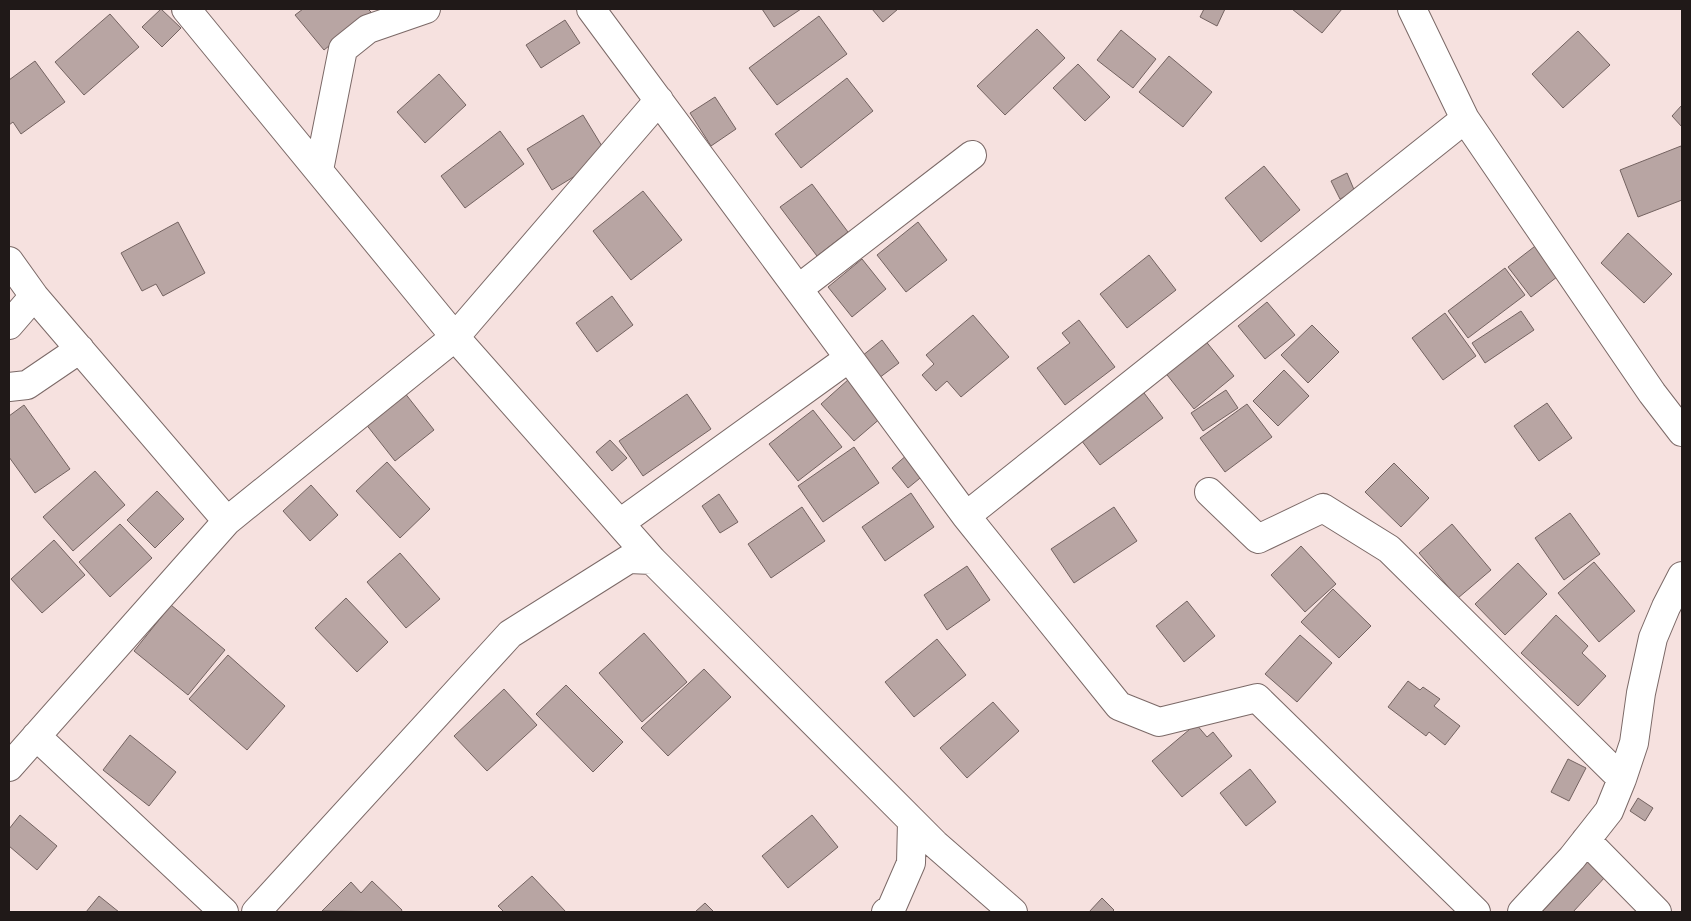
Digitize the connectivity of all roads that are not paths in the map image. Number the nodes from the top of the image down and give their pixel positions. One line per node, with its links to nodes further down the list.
1 (186, 9): 8 (street)
2 (426, 9): 8 (street)
3 (591, 9): 5 (street)
4 (1412, 9): 6 (street)
5 (658, 100): 10 (street); 13 (street)
6 (1464, 119): 17 (street); 19 (street)
7 (972, 155): 10 (street)
8 (319, 170): 13 (street)
9 (9, 261): 11 (street)
10 (798, 289): 15 (street)
11 (34, 296): 12 (street); 14 (street)
12 (9, 325)
13 (456, 337): 20 (street); 21 (street)
14 (80, 350): 16 (street); 20 (street)
15 (849, 358): 19 (street); 21 (street)
16 (9, 387)
17 (1682, 432)
18 (1210, 492): 27 (street)
19 (966, 516): 34 (street)
20 (227, 521): 25 (street)
21 (620, 523): 22 (street)
22 (652, 560): 28 (street); 31 (street)
23 (1682, 576): 24 (street)
24 (1674, 616): 27 (street)
25 (36, 736): 26 (street); 30 (street)
26 (9, 767)
27 (1622, 779): 29 (street)
28 (912, 822): 32 (street); 33 (street)
29 (1586, 840): 35 (street); 36 (street)
30 (224, 912)
31 (256, 912)
32 (886, 912)
33 (1013, 912)
34 (1476, 912)
35 (1522, 912)
36 (1657, 912)

